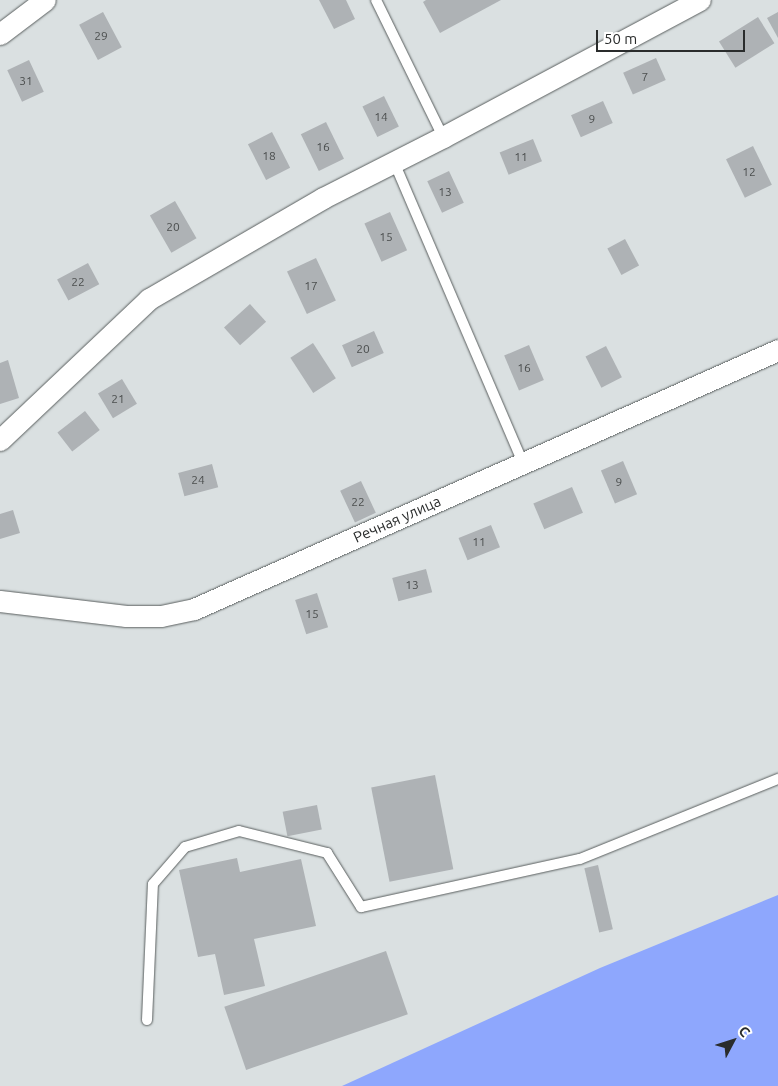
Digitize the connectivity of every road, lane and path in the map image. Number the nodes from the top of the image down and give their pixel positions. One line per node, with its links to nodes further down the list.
1 (45, 0): 4 (street)
2 (376, 0): 5 (lane)
3 (700, 0): 5 (street)
4 (0, 34)
5 (443, 137): 6 (street)
6 (394, 162): 8 (street); 9 (lane)
7 (778, 350): 9 (street, Речная улица)
8 (0, 440)
9 (523, 463): 10 (street, Речная улица)
10 (0, 601)
11 (778, 779): 12 (lane)
12 (147, 1020)

